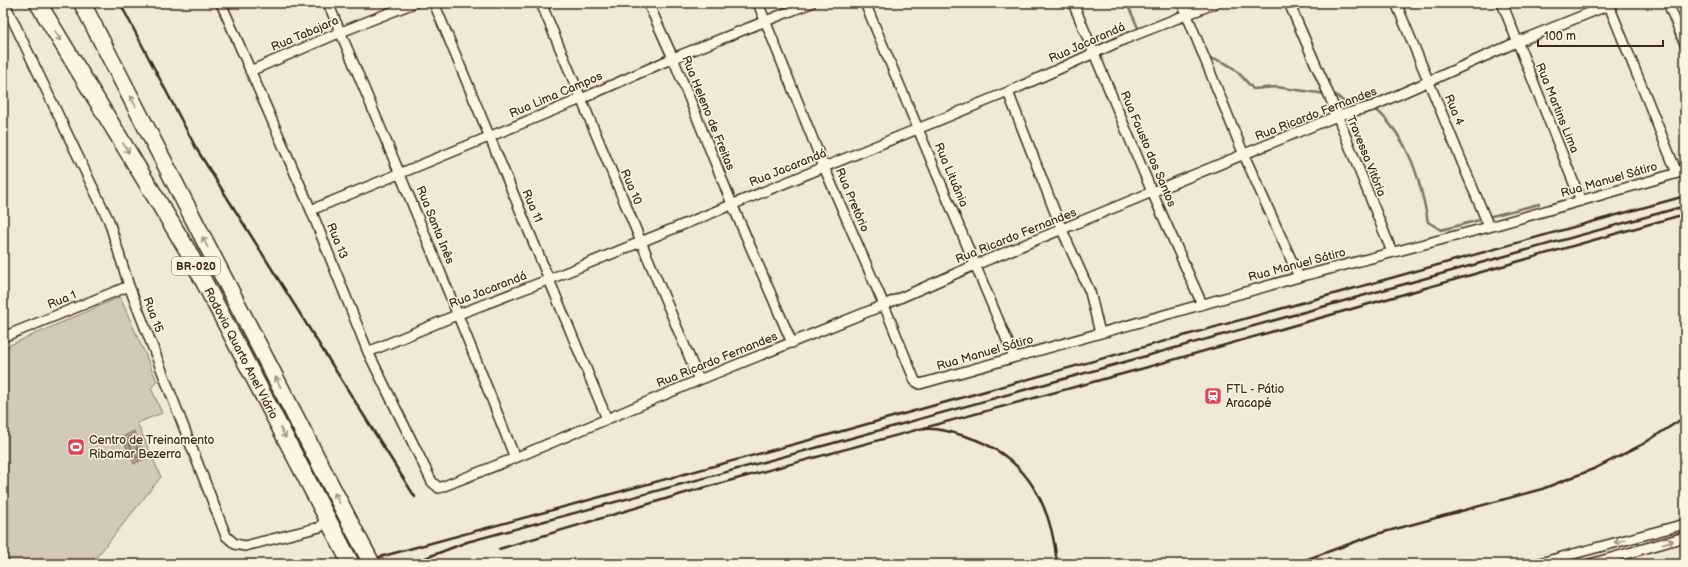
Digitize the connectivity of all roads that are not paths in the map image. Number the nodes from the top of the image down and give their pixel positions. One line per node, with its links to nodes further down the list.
1 (38, 3): 64 (highway, Rodovia Quarto Anel Viário / BR-020, one-way to 64)
2 (82, 3): 70 (highway, Rodovia Quarto Anel Viário / BR-020, one-way to 2, bridge)
3 (221, 3): 28 (street, Rua 13)
4 (328, 3): 23 (street, Rua Santa Inês)
5 (414, 3): 23 (street, Rua Tabajara)
6 (434, 3): 34 (street, Rua 11)
7 (541, 3): 31 (street, Rua 10)
8 (648, 3): 27 (street, Rua Heleno de Freitas)
9 (758, 3): 22 (street, Rua Pretório)
10 (811, 3): 22 (street, Rua Lima Campos)
11 (865, 3): 33 (street, Rua Lituânia)
12 (1073, 3): 26 (street, Rua Fausto dos Santos)
13 (1182, 3): 21 (street)
14 (1216, 3): 21 (street, Rua Jacarandá)
15 (1289, 3): 32 (street, Travessa Vitória)
16 (1396, 3): 29 (street, Rua 4)
17 (1502, 3): 24 (street, Rua Martins Lima)
18 (1668, 3): 25 (street)
19 (1608, 4): 24 (street, Rua Ricardo Fernandes); 37 (street)
20 (4, 5): 50 (street, Rua 15)
21 (1187, 15): 26 (street, Rua Jacarandá); 35 (street)
22 (766, 22): 27 (street, Rua Lima Campos); 36 (street, Rua Pretório)
23 (341, 32): 28 (street, Rua Tabajara); 38 (street, Rua Santa Inês)
24 (1517, 42): 29 (street, Rua Ricardo Fernandes); 40 (street, Rua Martins Lima)
25 (1685, 44)
26 (1094, 53): 30 (street, Rua Jacarandá); 39 (street, Rua Fausto dos Santos)
27 (673, 58): 31 (street, Rua Lima Campos); 41 (street, Rua Heleno de Freitas)
28 (250, 71): 42 (street, Rua 13)
29 (1429, 81): 32 (street, Rua Ricardo Fernandes); 43 (street, Rua 4)
30 (1008, 92): 33 (street, Rua Jacarandá); 44 (street)
31 (581, 99): 34 (street, Rua Lima Campos); 45 (street, Rua 10)
32 (1337, 116): 35 (street, Rua Ricardo Fernandes); 46 (street, Travessa Vitória)
33 (918, 128): 36 (street, Rua Jacarandá); 47 (street, Rua Lituânia)
34 (490, 136): 38 (street, Rua Lima Campos); 49 (street, Rua 11)
35 (1244, 155): 39 (street, Rua Ricardo Fernandes); 48 (street)
36 (824, 167): 41 (street, Rua Jacarandá); 52 (street, Rua Pretório)
37 (1681, 172): 40 (street, Rua Manuel Sátiro)
38 (401, 173): 42 (street, Rua Lima Campos); 53 (street, Rua Santa Inês)
39 (1152, 192): 44 (street, Rua Ricardo Fernandes); 51 (street, Rua Fausto dos Santos)
40 (1581, 201): 43 (street, Rua Manuel Sátiro)
41 (732, 204): 45 (street, Rua Jacarandá); 56 (street, Rua Heleno de Freitas)
42 (311, 210): 57 (street, Rua 13)
43 (1489, 227): 46 (street, Rua Manuel Sátiro)
44 (1062, 230): 47 (street, Rua Ricardo Fernandes); 54 (street)
45 (641, 242): 49 (street, Rua Jacarandá); 59 (street, Rua 10)
46 (1392, 252): 48 (street, Rua Manuel Sátiro)
47 (975, 265): 52 (street, Rua Ricardo Fernandes); 58 (street, Rua Lituânia)
48 (1299, 277): 51 (street, Rua Manuel Sátiro)
49 (550, 279): 53 (street, Rua Jacarandá); 61 (street, Rua 11)
50 (129, 286): 55 (street, Rua 1); 64 (street, Rua 15)
51 (1202, 304): 54 (street, Rua Manuel Sátiro)
52 (884, 305): 56 (street, Rua Ricardo Fernandes); 60 (street, Rua Pretório)
53 (459, 314): 57 (street, Rua Jacarandá); 62 (street, Rua Santa Inês)
54 (1100, 333): 58 (street, Rua Manuel Sátiro)
55 (3, 337)
56 (792, 343): 59 (street, Rua Ricardo Fernandes)
57 (368, 352): 63 (street, Rua 13)
58 (1014, 357): 60 (street, Rua Manuel Sátiro)
59 (698, 380): 61 (street, Rua Ricardo Fernandes)
60 (916, 383)
61 (607, 419): 62 (street, Rua Ricardo Fernandes)
62 (515, 458): 63 (street, Rua Ricardo Fernandes)
63 (434, 485)
64 (327, 517): 69 (highway, Rodovia Quarto Anel Viário / BR-020)
65 (1685, 524): 66 (street)
66 (1636, 537): 68 (street); 71 (street, one-way to 71)
67 (1685, 537): 68 (street, one-way to 67)
68 (1639, 550): 72 (street)
69 (351, 564)
70 (372, 564)
71 (1536, 564)
72 (1590, 564)

